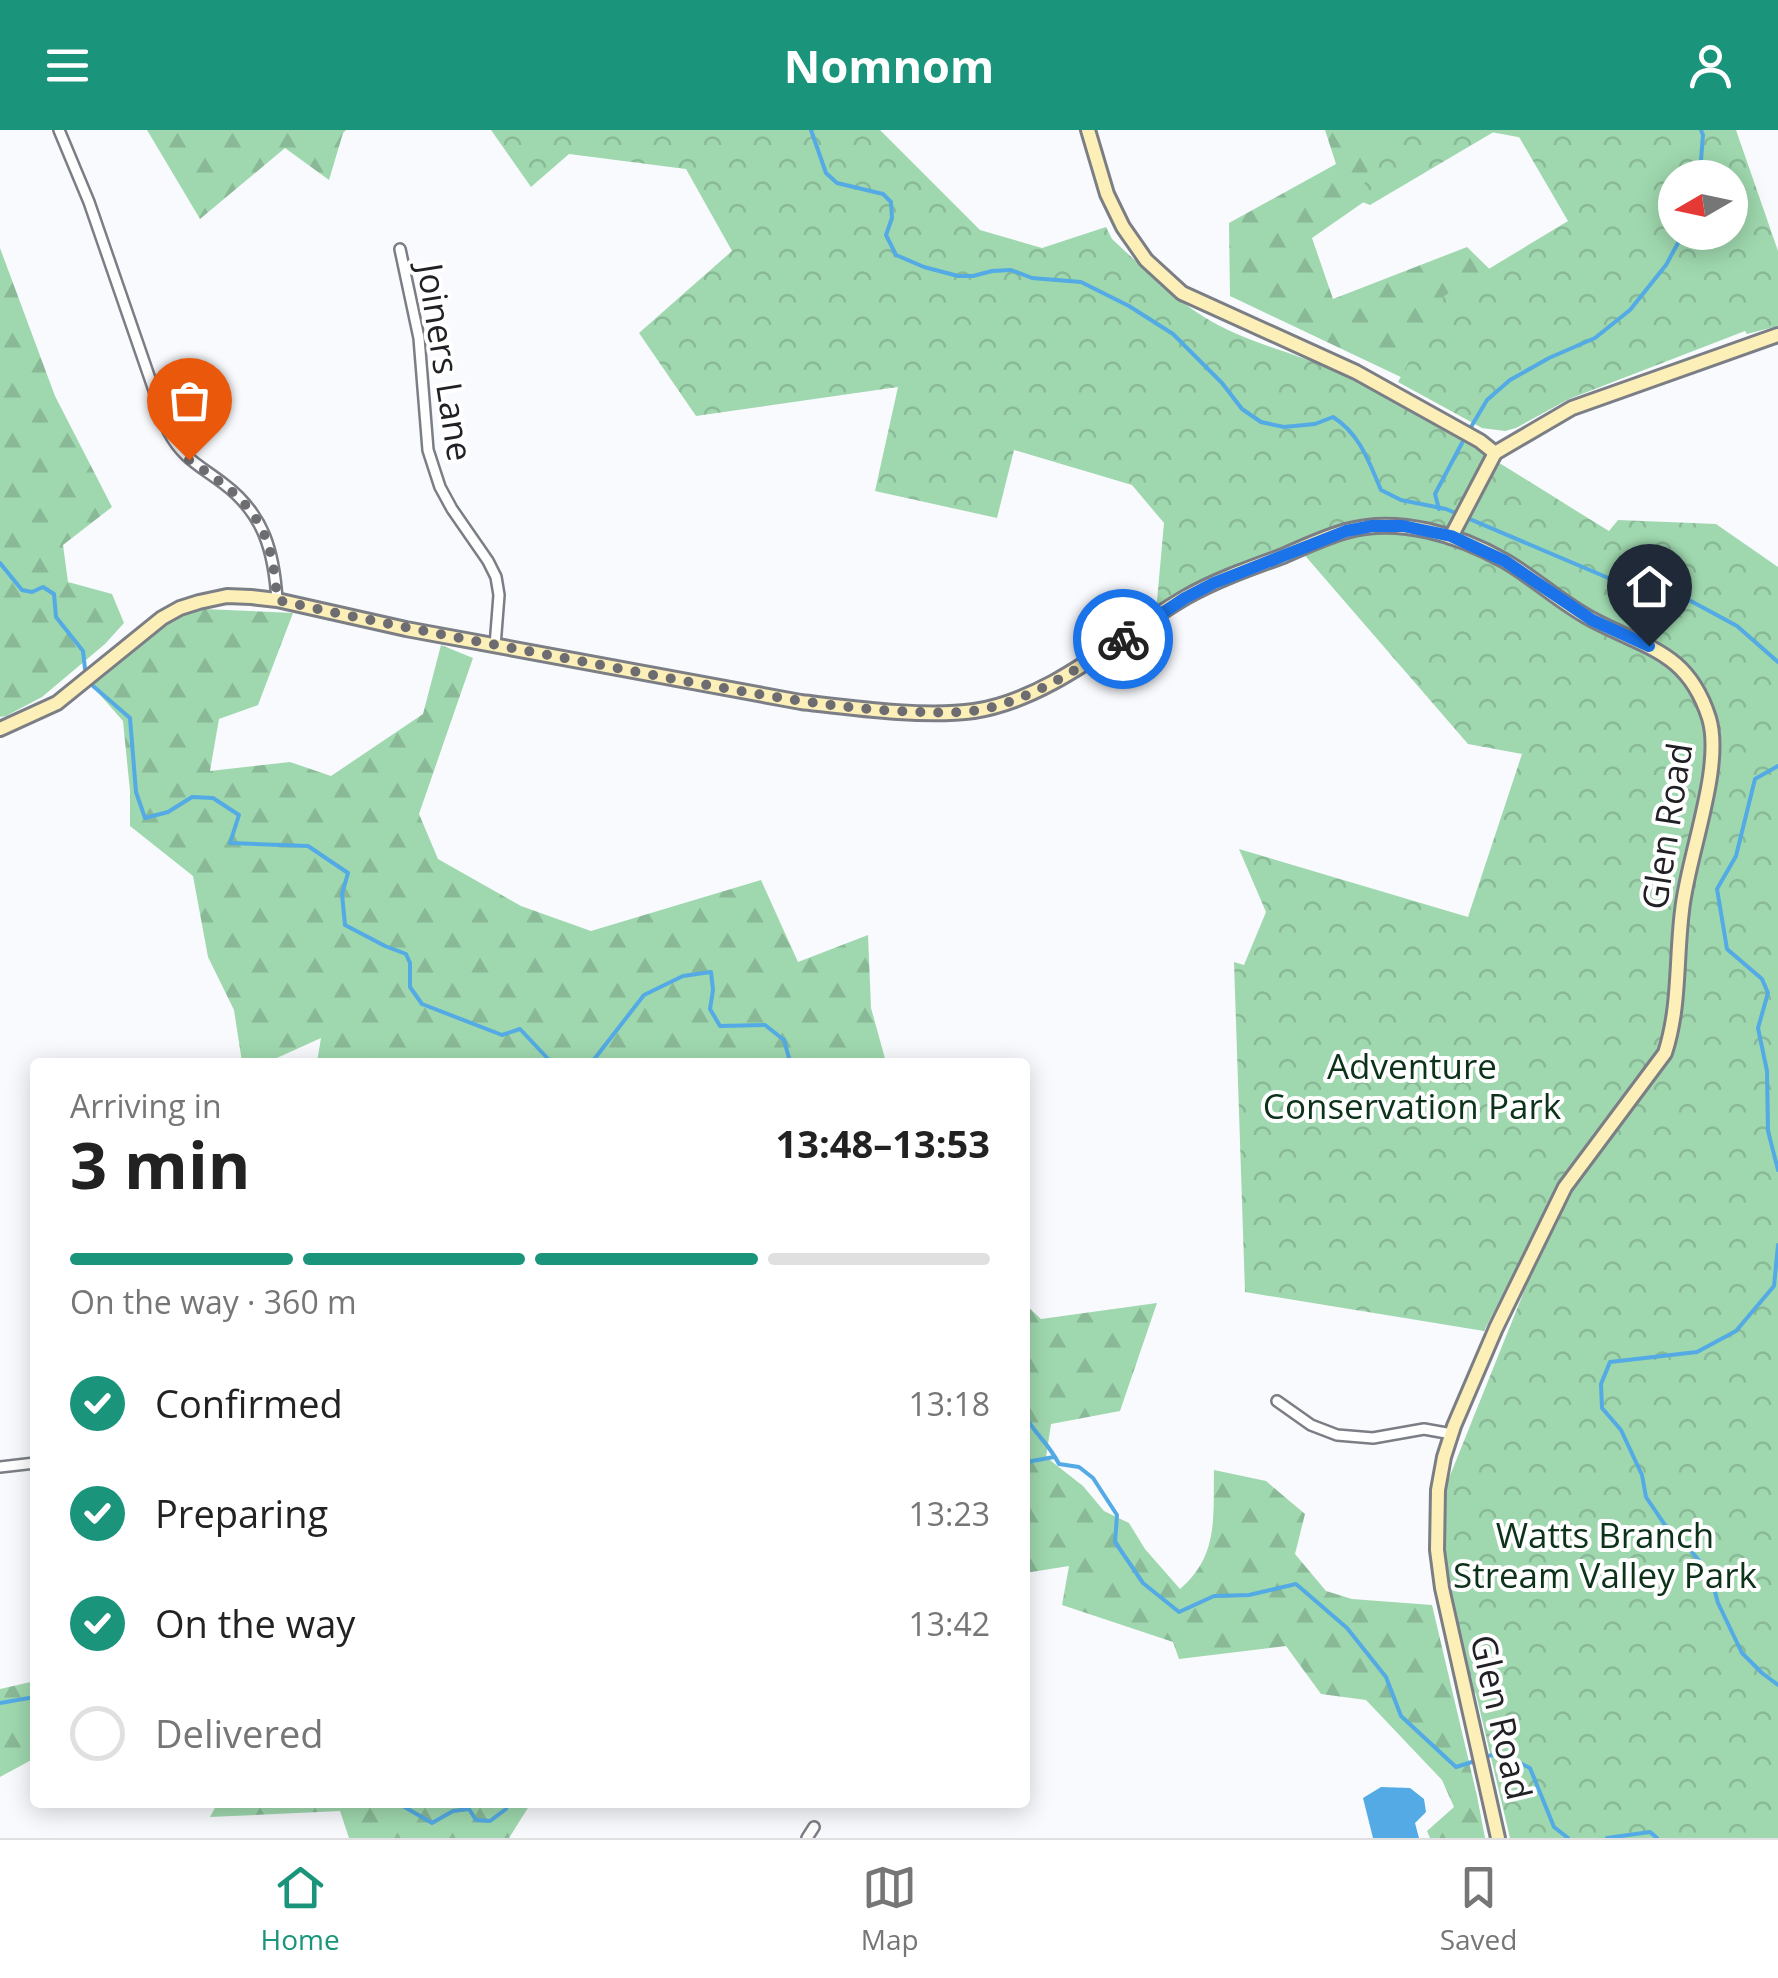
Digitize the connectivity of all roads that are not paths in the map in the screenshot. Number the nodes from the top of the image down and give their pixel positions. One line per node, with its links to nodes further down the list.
1 (59, 130): 7 (street)
2 (1088, 130): 5 (main road)
3 (400, 249): 8 (street, Joiners Lane)
4 (1778, 335): 5 (main road)
5 (1495, 453): 6 (main road)
6 (1454, 530): 8 (main road, Glen Road); 11 (main road, Glen Road)
7 (277, 600): 8 (main road, Glen Road); 9 (main road, Glen Road)
8 (496, 646)
9 (0, 729)
10 (1277, 1401): 11 (street)
11 (1452, 1434): 16 (main road, Glen Road)
12 (30, 1464): 13 (street)
13 (0, 1466)
14 (814, 1827): 15 (street)
15 (808, 1838)
16 (1498, 1838)

